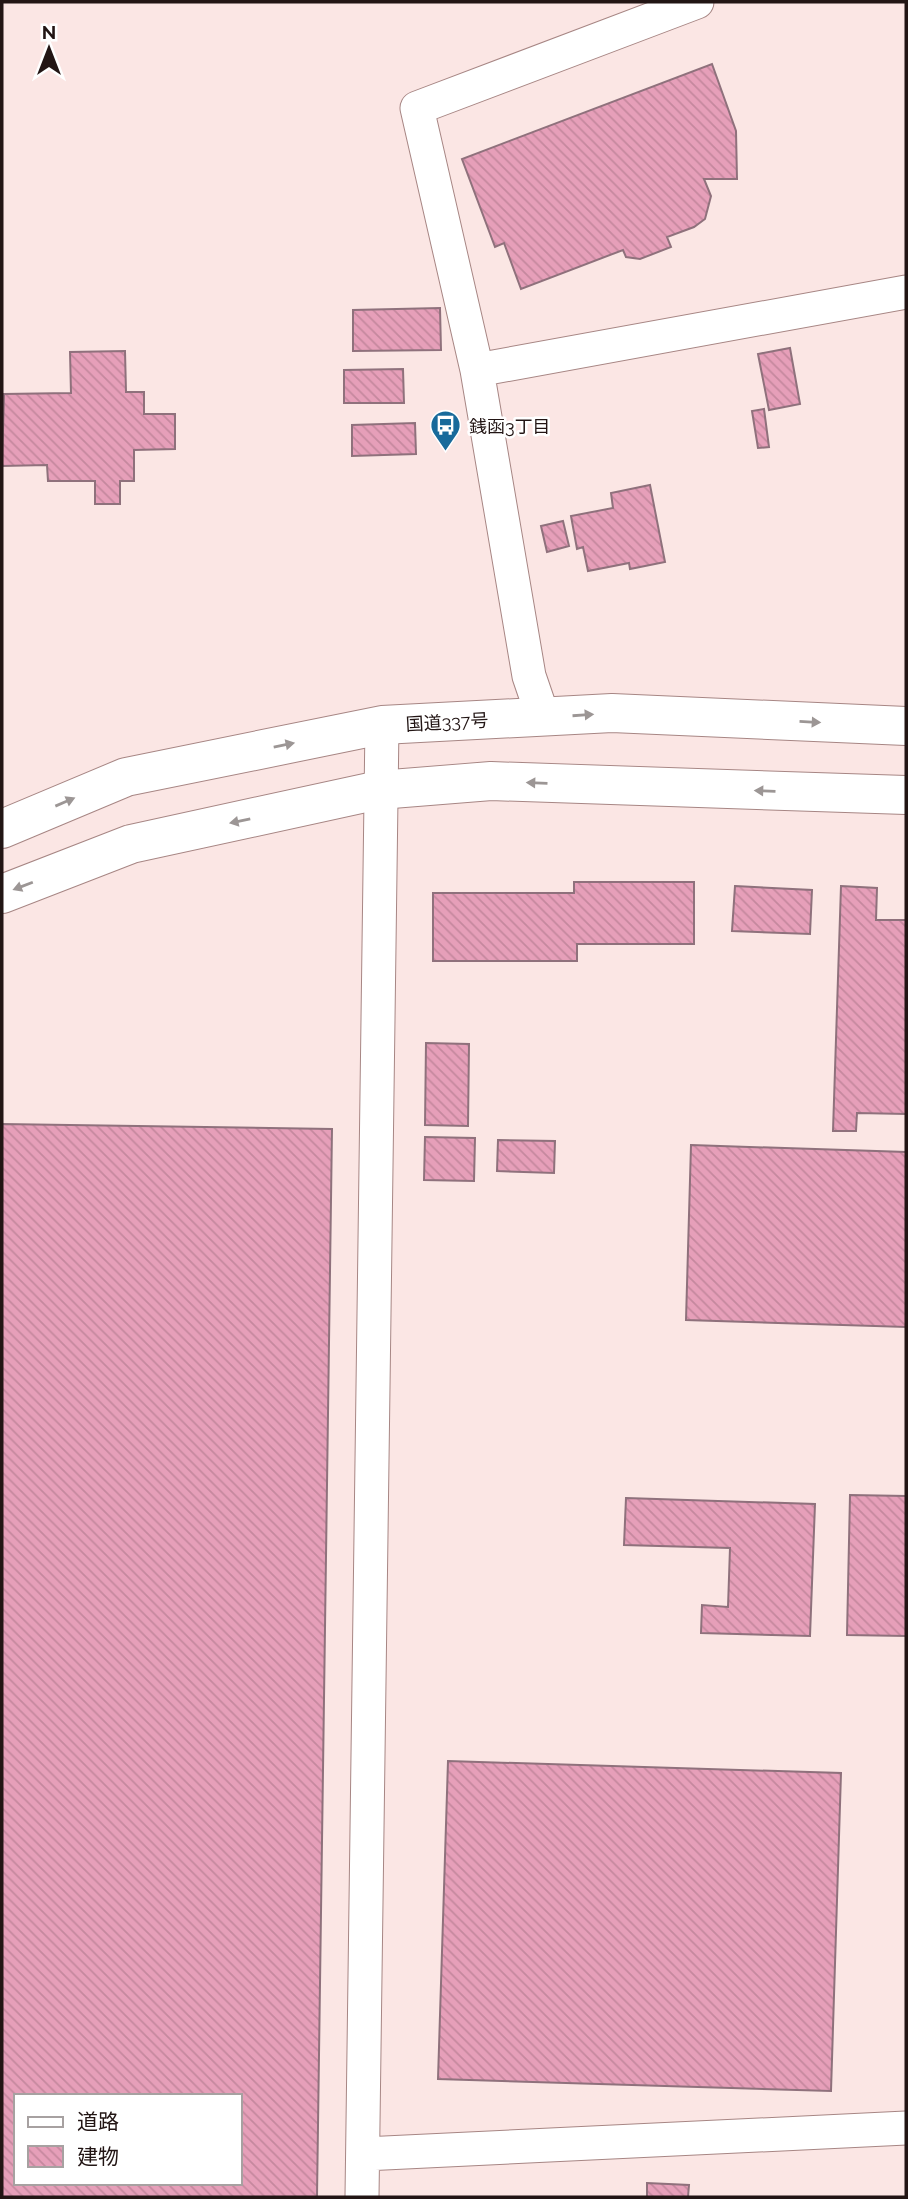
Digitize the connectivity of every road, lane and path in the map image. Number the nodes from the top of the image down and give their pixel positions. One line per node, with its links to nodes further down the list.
1 (696, 2): 3 (street)
2 (906, 292): 3 (street)
3 (477, 370): 4 (street)
4 (543, 717): 5 (highway, 国道337号); 6 (highway, 国道337号, one-way to 6)
5 (382, 725): 7 (street); 9 (highway, 国道337号, one-way to 5)
6 (906, 726)
7 (379, 790): 8 (highway, one-way to 7); 10 (highway, one-way to 10); 12 (street)
8 (906, 795)
9 (2, 829)
10 (2, 894)
11 (906, 2128): 12 (street)
12 (364, 2154): 13 (street)
13 (362, 2197)

